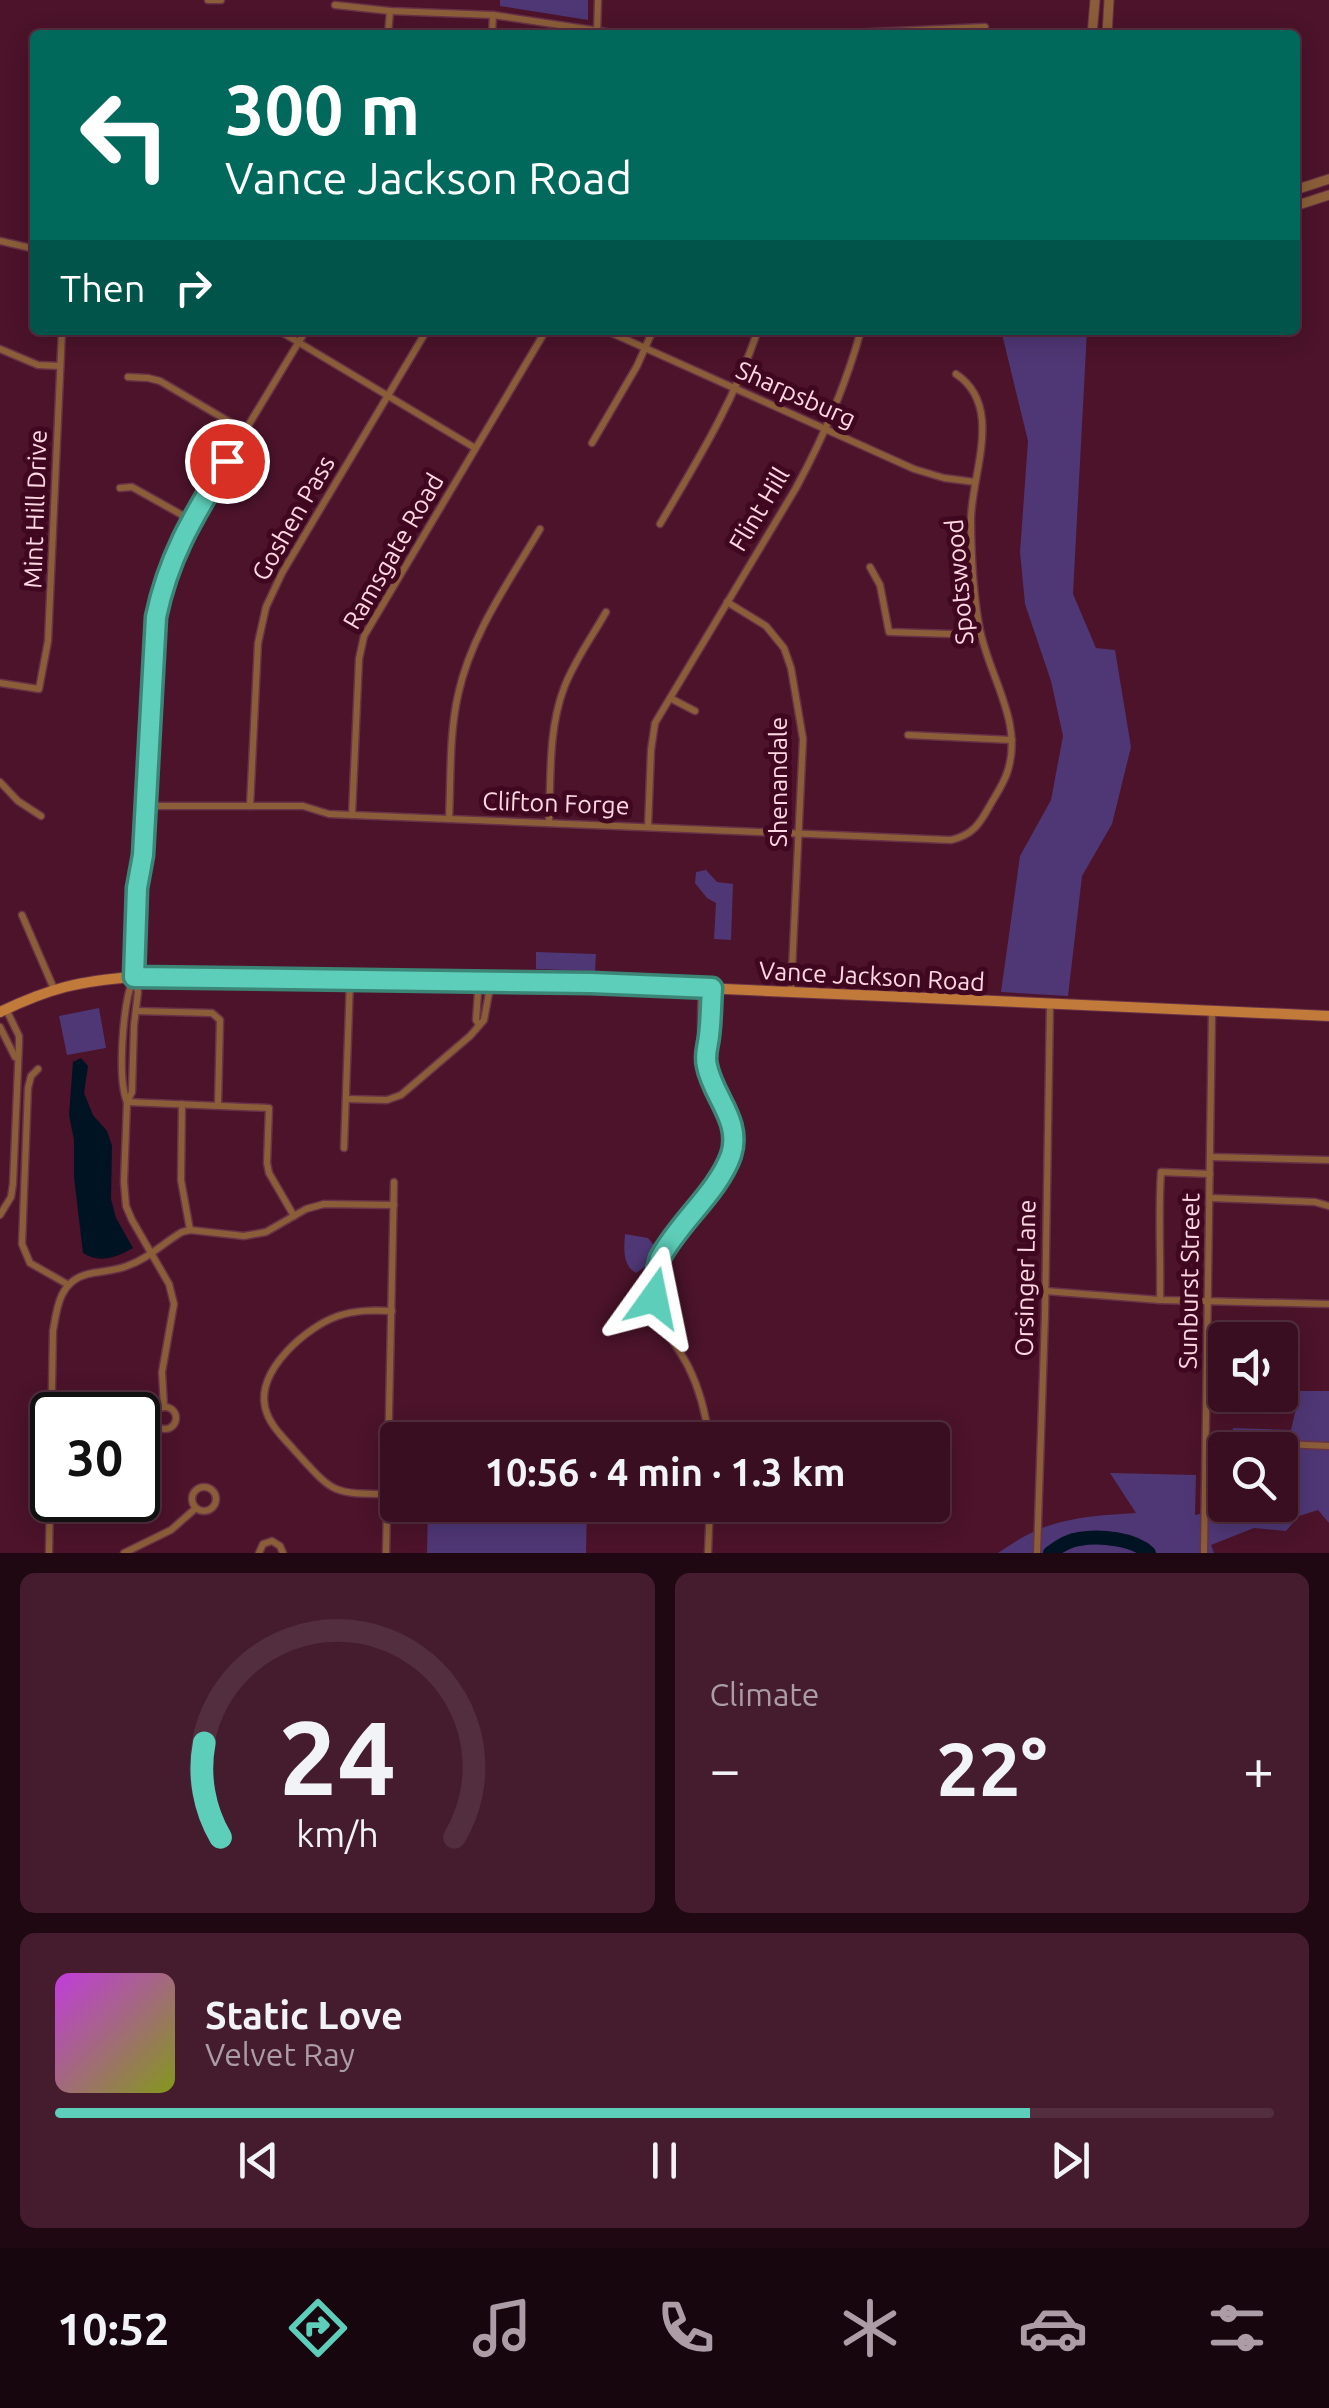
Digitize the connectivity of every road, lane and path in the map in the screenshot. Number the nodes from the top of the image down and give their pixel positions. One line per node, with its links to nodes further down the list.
1 (208, 0): 2 (street)
2 (221, 0)
3 (598, 0): 13 (street)
4 (1095, 0): 15 (street)
5 (1109, 0): 16 (street)
6 (335, 5): 7 (street)
7 (390, 11): 8 (street); 10 (street)
8 (493, 15): 11 (street); 12 (street)
9 (985, 27): 14 (street)
10 (388, 30)
11 (492, 30)
12 (580, 30)
13 (597, 30)
14 (938, 30)
15 (1092, 30)
16 (1107, 30)
17 (1329, 180): 18 (street)
18 (1300, 189)
19 (1329, 195): 20 (street)
20 (1300, 204)
21 (0, 241): 22 (street)
22 (30, 248)
23 (62, 335): 35 (street, Mint Hill Drive)
24 (286, 335): 32 (street)
25 (303, 335): 32 (street)
26 (424, 335): 39 (street, Goshen Pass)
27 (543, 335): 43 (street, Ramsgate Road)
28 (616, 335): 33 (street, Sharpsburg)
29 (650, 335): 33 (street)
30 (756, 335): 38 (street)
31 (859, 335): 40 (street, Flint Hill)
32 (299, 343): 39 (street); 41 (street)
33 (645, 348): 38 (street, Sharpsburg); 42 (street)
34 (0, 349): 35 (street)
35 (60, 366): 53 (street, Mint Hill Drive)
36 (956, 374): 44 (street, Spotswood)
37 (128, 377): 41 (street)
38 (736, 388): 40 (street, Sharpsburg); 47 (street)
39 (387, 396): 43 (street); 60 (street, Goshen Pass)
40 (825, 428): 44 (street, Sharpsburg); 50 (street, Flint Hill)
41 (245, 432): 46 (street)
42 (592, 443)
43 (475, 448): 61 (street, Ramsgate Road)
44 (975, 482): 52 (street, Spotswood)
45 (120, 488): 46 (street)
46 (191, 520): 59 (street)
47 (660, 524)
48 (540, 529): 63 (street)
49 (870, 568): 52 (street)
50 (727, 602): 54 (street, Flint Hill); 66 (street, Shenandale)
51 (606, 612): 64 (street)
52 (981, 635): 57 (street, Spotswood)
53 (0, 683)
54 (670, 698): 55 (street); 65 (street, Flint Hill)
55 (694, 711)
56 (908, 735): 57 (street)
57 (1012, 740): 67 (street, Spotswood)
58 (0, 782): 62 (street)
59 (146, 806): 60 (street, Clifton Forge); 69 (street)
60 (250, 806): 61 (street, Clifton Forge)
61 (352, 815): 63 (street, Clifton Forge)
62 (41, 816)
63 (449, 818): 64 (street, Clifton Forge)
64 (550, 822): 65 (street, Clifton Forge)
65 (648, 827): 66 (street, Clifton Forge)
66 (800, 834): 67 (street, Clifton Forge); 74 (street, Shenandale)
67 (965, 837)
68 (22, 916): 73 (street)
69 (134, 977): 70 (main road, Vance Jackson Road); 73 (main road, Vance Jackson Road); 78 (street); 87 (street)
70 (350, 981): 71 (main road, Vance Jackson Road); 86 (street)
71 (482, 988): 72 (main road, Vance Jackson Road); 80 (street); 80 (street)
72 (707, 988): 74 (main road, Vance Jackson Road); 110 (street)
73 (54, 989): 77 (main road, Vance Jackson Road)
74 (791, 992): 75 (main road, Vance Jackson Road)
75 (1050, 1004): 76 (main road, Vance Jackson Road); 103 (street, Orsinger Lane)
76 (1212, 1010): 79 (main road, Vance Jackson Road); 91 (street, Sunburst Street)
77 (3, 1011): 82 (street)
78 (136, 1011): 87 (street); 89 (street)
79 (1329, 1016)
80 (479, 1025): 86 (street)
81 (0, 1028): 83 (street)
82 (19, 1036): 83 (street); 84 (street)
83 (8, 1042): 84 (street)
84 (17, 1060): 98 (street)
85 (38, 1068): 102 (street)
86 (346, 1098): 90 (street)
87 (127, 1102): 88 (street); 101 (street)
88 (182, 1104): 89 (street); 100 (street)
89 (218, 1105): 99 (street)
90 (344, 1148)
91 (1210, 1157): 92 (street); 93 (street, Sunburst Street)
92 (1329, 1160)
93 (1210, 1174): 95 (street, Sunburst Street); 104 (street)
94 (394, 1182): 96 (street)
95 (1211, 1198): 97 (street); 105 (street, Sunburst Street)
96 (394, 1204): 99 (street); 107 (street)
97 (1329, 1206)
98 (0, 1215)
99 (294, 1216): 100 (street)
100 (190, 1230): 101 (street)
101 (151, 1254): 102 (street); 108 (street)
102 (68, 1284): 117 (street)
103 (1045, 1291): 104 (street); 123 (street, Orsinger Lane)
104 (1160, 1300): 105 (street)
105 (1208, 1302): 106 (street); 111 (street, Sunburst Street)
106 (1329, 1304)
107 (392, 1311): 109 (street); 113 (street)
108 (164, 1407)
109 (389, 1422)
110 (708, 1422)
111 (1206, 1441): 112 (street); 124 (street, Sunburst Street)
112 (1329, 1446)
113 (380, 1494)
114 (196, 1508): 118 (street)
115 (387, 1522): 121 (street)
116 (709, 1522): 122 (street)
117 (49, 1553)
118 (124, 1553)
119 (259, 1553): 120 (street)
120 (282, 1553)
121 (386, 1553)
122 (708, 1553)
123 (1037, 1553)
124 (1204, 1553)

